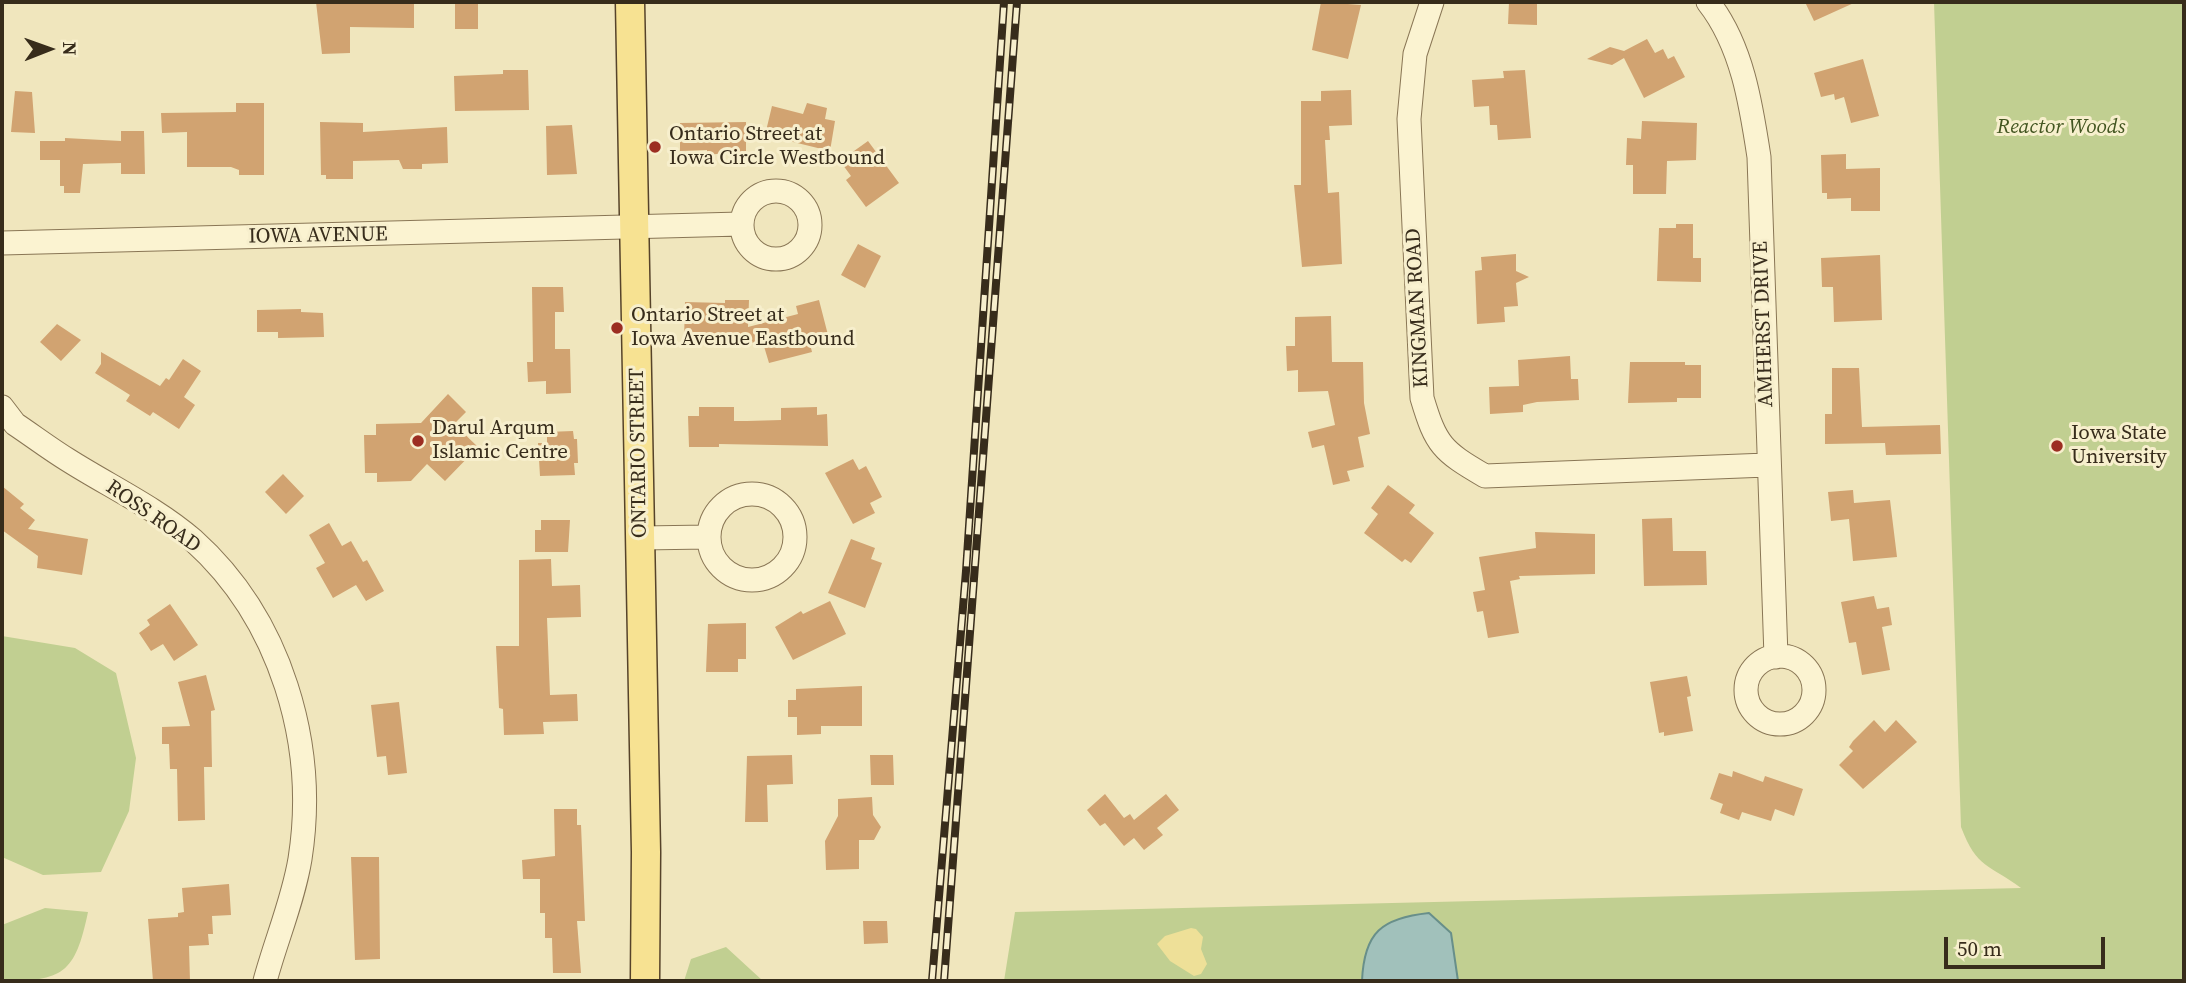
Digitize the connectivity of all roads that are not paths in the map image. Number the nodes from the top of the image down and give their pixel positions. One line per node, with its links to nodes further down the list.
1 (630, 2): 5 (main road, ONTARIO STREET)
2 (1432, 2): 8 (street, KINGMAN ROAD)
3 (1708, 2): 8 (street, AMHERST DRIVE)
4 (741, 224): 5 (street, IOWA AVENUE)
5 (634, 227): 6 (street, IOWA AVENUE); 10 (main road, ONTARIO STREET)
6 (2, 243)
7 (2, 407): 13 (street, ROSS ROAD)
8 (1768, 464): 11 (street, AMHERST DRIVE)
9 (708, 537): 10 (street)
10 (641, 538): 12 (main road, ONTARIO STREET)
11 (1776, 657)
12 (646, 905): 14 (main road, ONTARIO STREET); 15 (main road, ONTARIO STREET)
13 (264, 981)
14 (645, 981)
15 (656, 981)

